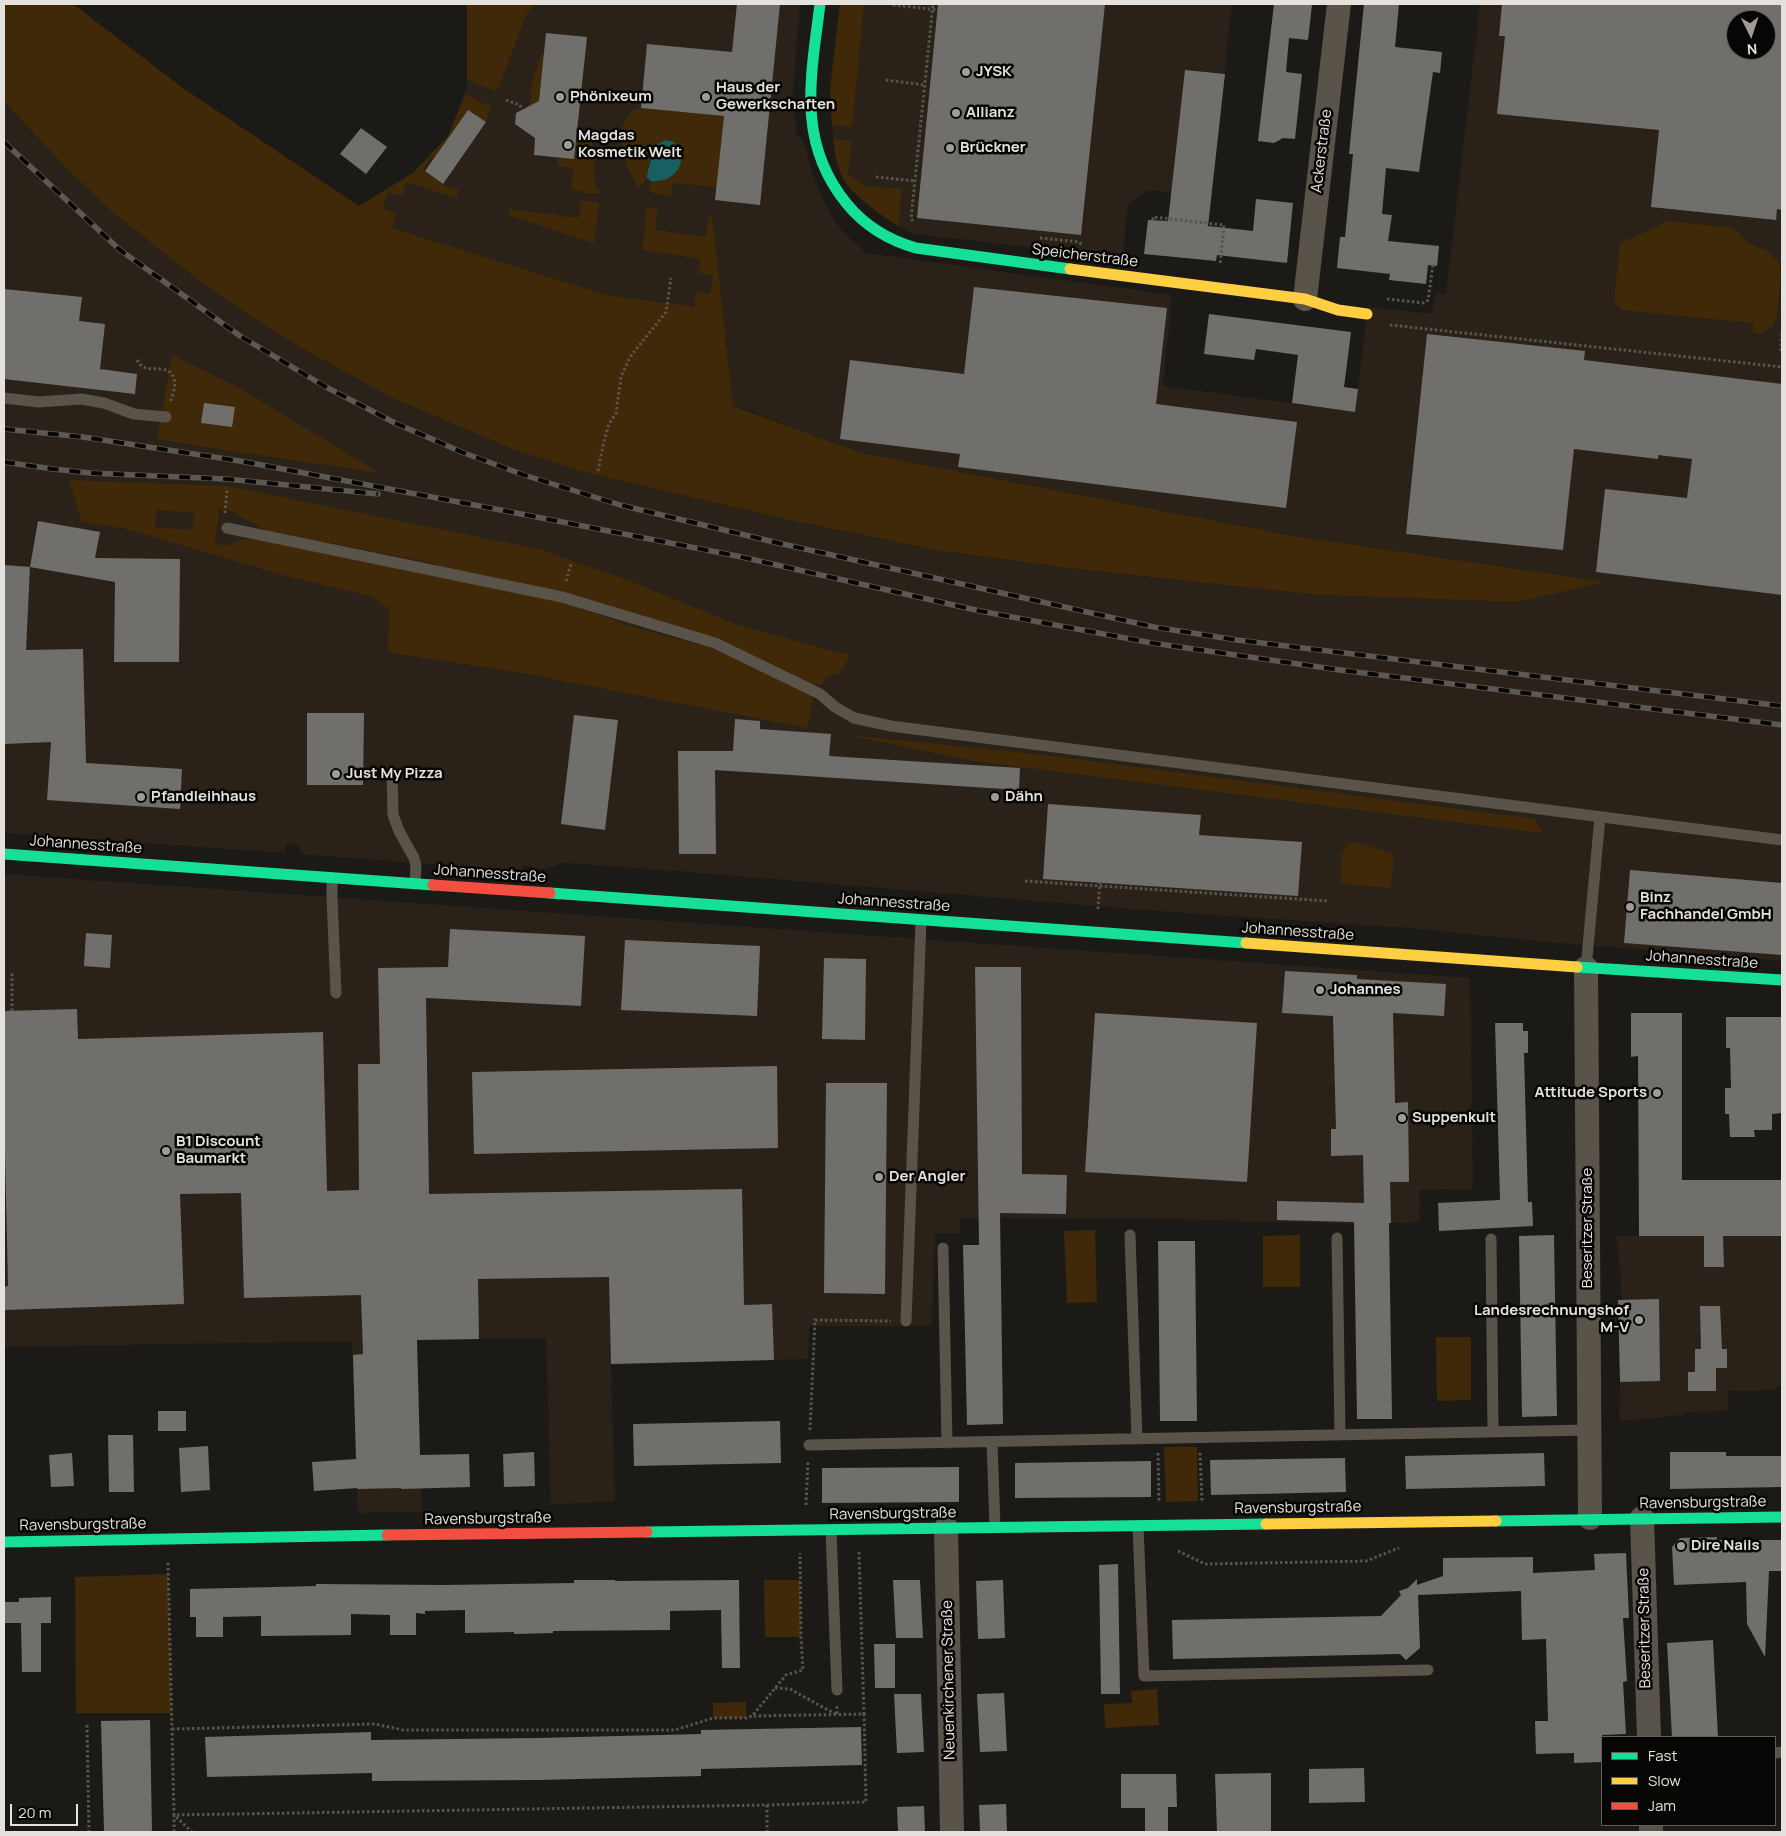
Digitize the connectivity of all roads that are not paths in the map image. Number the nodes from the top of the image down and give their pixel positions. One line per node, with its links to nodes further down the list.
1 (820, 4): 3 (street, Speicherstraße)
2 (1339, 4): 3 (street, Ackerstraße)
3 (1305, 299): 4 (street, Speicherstraße)
4 (1367, 314)
5 (4, 398): 6 (lane)
6 (166, 417)
7 (227, 528): 9 (lane)
8 (392, 772): 13 (lane)
9 (1600, 817): 10 (lane); 15 (lane)
10 (1782, 840)
11 (4, 854): 12 (street, Johannesstraße)
12 (332, 878): 13 (street, Johannesstraße); 17 (lane)
13 (415, 884): 14 (street, Johannesstraße)
14 (921, 920): 15 (street, Johannesstraße); 22 (lane)
15 (1586, 968): 16 (street, Johannesstraße); 23 (street, Beseritzer Straße)
16 (1782, 980)
17 (336, 993)
18 (1130, 1235): 26 (lane)
19 (1337, 1238): 25 (lane)
20 (1490, 1239): 24 (lane)
21 (943, 1248): 27 (lane)
22 (906, 1321)
23 (1590, 1430): 24 (lane); 31 (street, Beseritzer Straße)
24 (1493, 1432): 25 (lane)
25 (1340, 1435): 26 (lane)
26 (1137, 1439): 28 (lane)
27 (947, 1442): 28 (lane); 29 (lane)
28 (992, 1442): 35 (lane)
29 (809, 1445)
30 (1782, 1517): 32 (street, Ravensburgstraße)
31 (1590, 1518): 32 (street, Ravensburgstraße); 33 (street, Ravensburgstraße)
32 (1642, 1518): 40 (street, Beseritzer Straße)
33 (1138, 1526): 35 (street, Ravensburgstraße); 38 (lane)
34 (946, 1528): 35 (street, Ravensburgstraße); 36 (street, Ravensburgstraße); 41 (street, Neuenkirchener Straße)
35 (995, 1528)
36 (830, 1530): 37 (street, Ravensburgstraße); 39 (lane)
37 (4, 1542)
38 (1428, 1670)
39 (837, 1690)
40 (1649, 1736)
41 (952, 1832)

